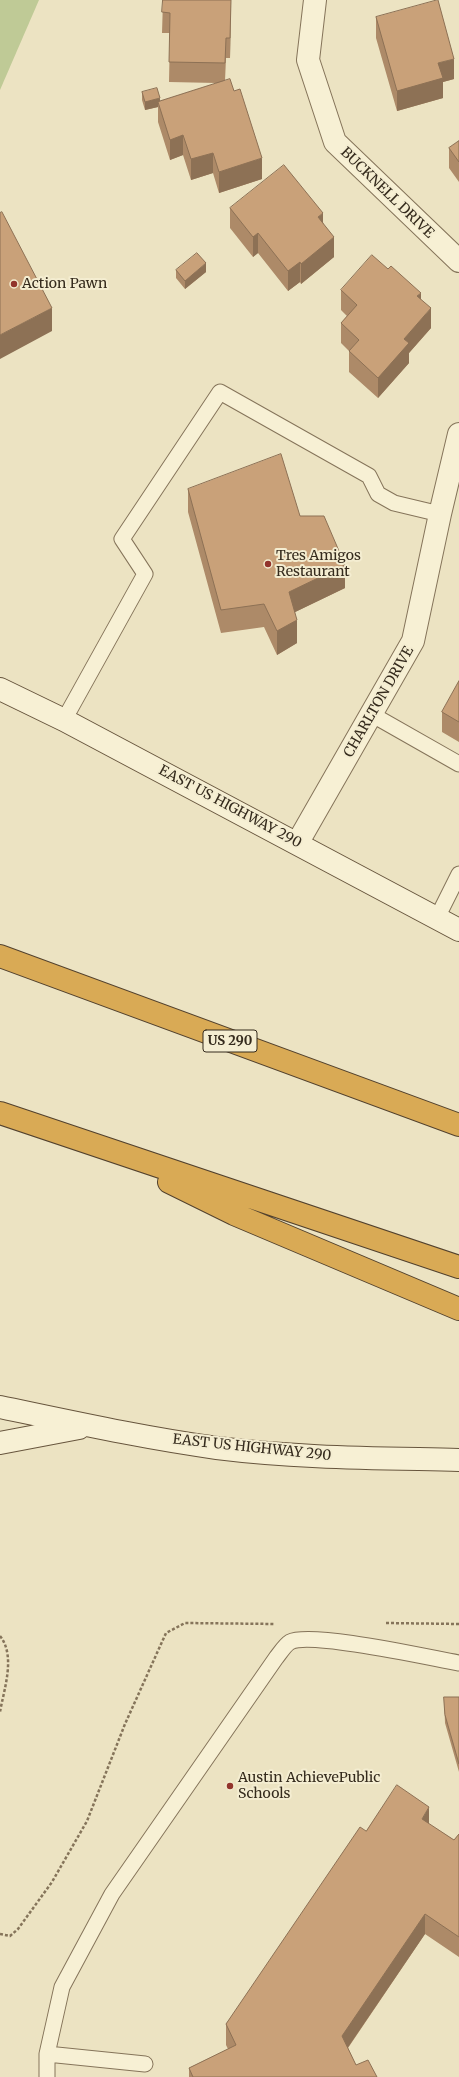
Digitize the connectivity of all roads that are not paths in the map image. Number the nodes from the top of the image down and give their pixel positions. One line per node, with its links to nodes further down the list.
1 (315, 0): 2 (main road, BUCKNELL DRIVE)
2 (459, 262)
3 (459, 434): 4 (main road, CHARLTON DRIVE)
4 (440, 514): 6 (main road, CHARLTON DRIVE); 7 (lane)
5 (0, 689): 7 (main road, EAST US HIGHWAY 290)
6 (371, 714): 8 (lane); 9 (main road, CHARLTON DRIVE)
7 (64, 720): 9 (main road, EAST US HIGHWAY 290)
8 (459, 764)
9 (298, 842): 11 (main road, EAST US HIGHWAY 290)
10 (459, 874): 11 (lane)
11 (437, 918): 12 (main road, EAST US HIGHWAY 290)
12 (459, 930)
13 (0, 956): 15 (highway, US 290)
14 (0, 1113): 16 (highway)
15 (459, 1125)
16 (102, 1148): 17 (highway); 18 (highway)
17 (459, 1267)
18 (459, 1309)
19 (0, 1407): 20 (main road, EAST US HIGHWAY 290)
20 (90, 1426): 21 (main road); 22 (main road, EAST US HIGHWAY 290)
21 (0, 1443)
22 (459, 1460)
23 (459, 1663): 24 (lane)
24 (47, 2054): 25 (lane); 26 (lane)
25 (145, 2064)
26 (47, 2077)

